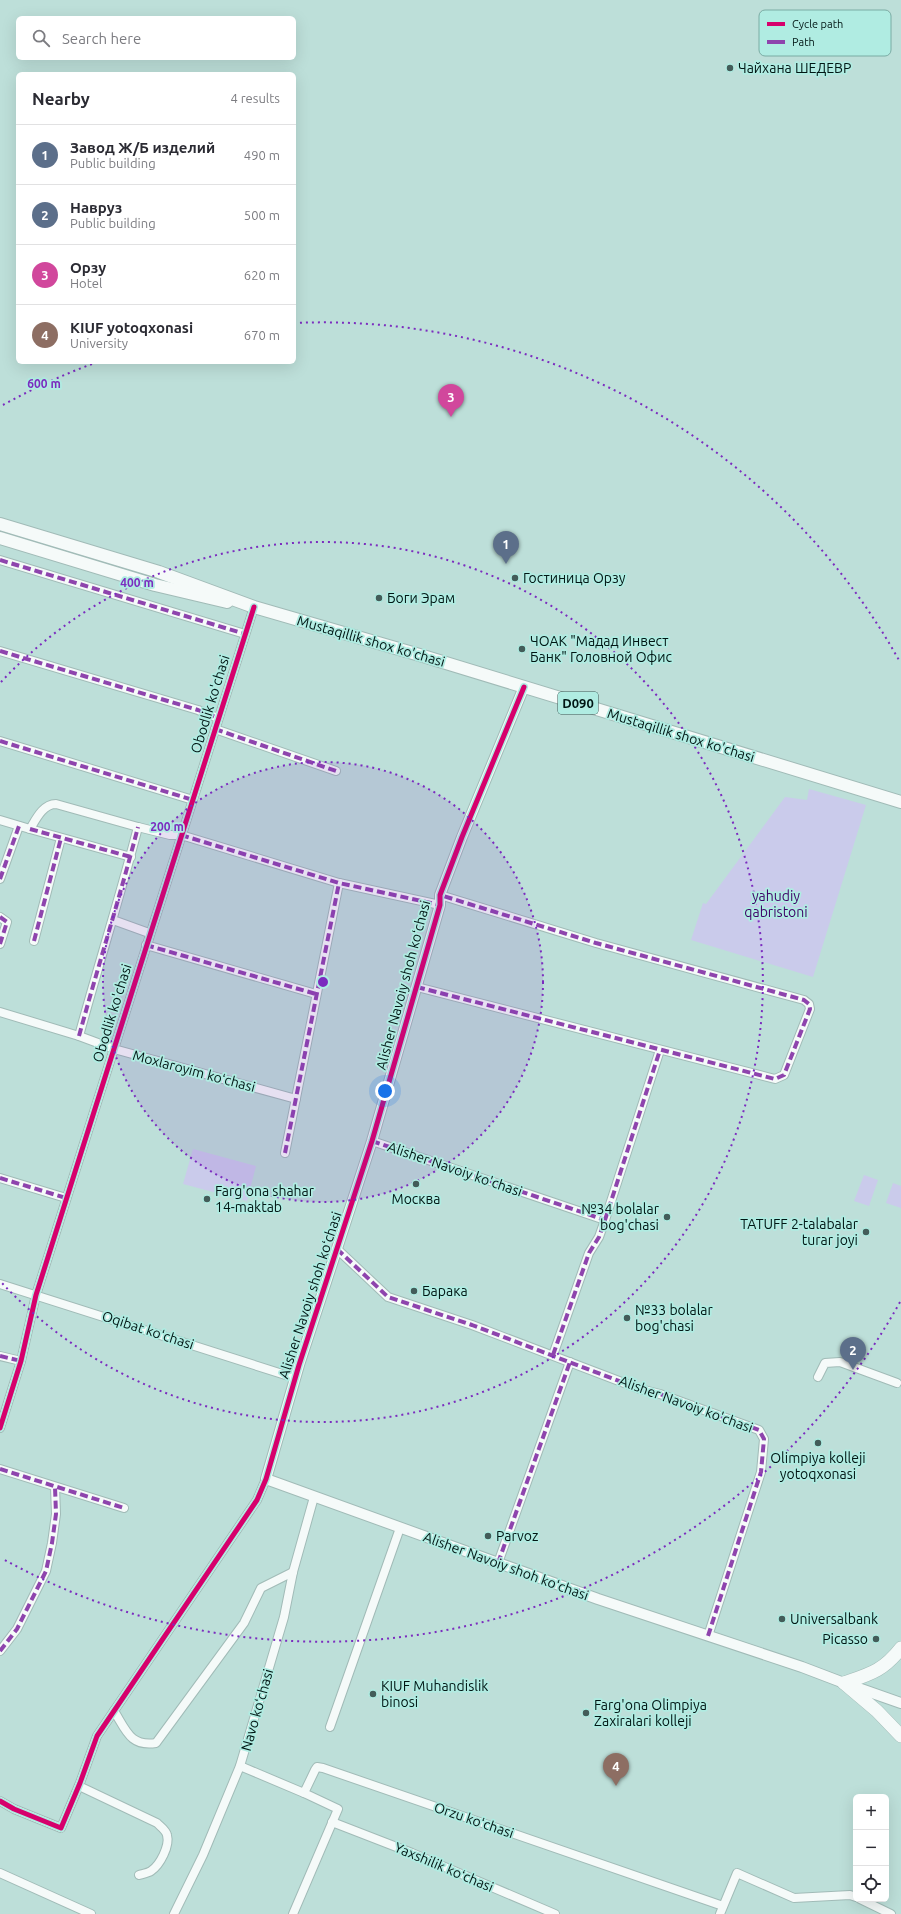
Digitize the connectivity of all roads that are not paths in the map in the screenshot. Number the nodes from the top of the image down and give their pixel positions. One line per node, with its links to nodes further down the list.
1 (0, 524): 4 (main road, Mustaqillik shox ko'chasi / D090)
2 (0, 538): 4 (main road, Mustaqillik shox ko'chasi / D090)
3 (0, 560): 5 (street)
4 (254, 607): 5 (street, Obodlik ko'chasi); 7 (main road, Mustaqillik shox ko'chasi / D090)
5 (245, 634): 8 (street, Obodlik ko'chasi)
6 (0, 651): 8 (street, Obodlik ko'chasi)
7 (524, 687): 13 (main road, Mustaqillik shox ko'chasi / D090); 23 (street, Alisher Navoiy shoh koʻchasi)
8 (218, 718): 9 (street, Obodlik ko'chasi)
9 (215, 730): 11 (street); 12 (street, Obodlik ko'chasi)
10 (0, 741): 12 (street)
11 (336, 771)
12 (193, 800): 18 (street, Obodlik ko'chasi)
13 (901, 802)
14 (0, 820): 15 (street)
15 (20, 826): 17 (street); 21 (street)
16 (138, 827): 17 (street); 18 (street); 20 (street)
17 (30, 829): 19 (street)
18 (181, 835): 22 (street); 26 (street, Obodlik ko'chasi)
19 (61, 838): 20 (street); 27 (street)
20 (130, 857): 25 (street)
21 (0, 880)
22 (339, 882): 23 (street); 31 (street)
23 (440, 900): 30 (street, Alisher Navoiy shoh koʻchasi); 35 (street)
24 (0, 917): 28 (street)
25 (113, 920): 26 (street); 33 (street)
26 (149, 933): 29 (street, Obodlik ko'chasi)
27 (34, 941)
28 (0, 944)
29 (146, 944): 31 (street); 34 (street, Obodlik ko'chasi)
30 (417, 987): 35 (street); 37 (street, Alisher Navoiy shoh koʻchasi)
31 (316, 994): 36 (street)
32 (0, 1012): 33 (street, Moxlaroyim koʻchasi)
33 (79, 1036): 34 (street, Moxlaroyim koʻchasi)
34 (114, 1049): 36 (street, Moxlaroyim koʻchasi); 40 (street, Obodlik ko'chasi)
35 (660, 1050): 41 (street)
36 (296, 1100): 38 (street)
37 (372, 1141): 41 (street, Alisher Navoiy ko'chasi); 42 (street, Alisher Navoiy shoh koʻchasi)
38 (285, 1152)
39 (0, 1178): 40 (street)
40 (66, 1198): 44 (street, Obodlik ko'chasi)
41 (605, 1220): 45 (street)
42 (337, 1249): 45 (street, Alisher Navoiy ko'chasi); 50 (street, Alisher Navoiy shoh koʻchasi)
43 (0, 1284): 44 (street, Oqibat koʻchasi)
44 (36, 1295): 47 (street, Obodlik ko'chasi); 50 (street, Oqibat koʻchasi)
45 (554, 1355): 48 (street, Alisher Navoiy ko'chasi)
46 (0, 1356): 47 (street)
47 (21, 1362): 52 (street, Obodlik ko'chasi)
48 (570, 1362): 59 (street); 61 (street, Alisher Navoiy ko'chasi)
49 (818, 1377): 51 (street)
50 (295, 1378): 54 (street, Alisher Navoiy shoh koʻchasi)
51 (897, 1383)
52 (0, 1428)
53 (0, 1469): 55 (street)
54 (266, 1480): 56 (street, Alisher Navoiy shoh koʻchasi); 66 (street)
55 (55, 1487): 57 (street); 63 (street)
56 (314, 1497): 58 (street, Alisher Navoiy shoh koʻchasi); 60 (street, Navo koʻchasi)
57 (124, 1508)
58 (400, 1528): 59 (street, Alisher Navoiy shoh koʻchasi); 67 (street)
59 (498, 1563): 61 (street, Alisher Navoiy shoh koʻchasi)
60 (293, 1572): 66 (street); 69 (street, Navo koʻchasi)
61 (708, 1636): 64 (street, Alisher Navoiy shoh koʻchasi)
62 (901, 1648): 64 (highway)
63 (0, 1651)
64 (844, 1683): 65 (street, Alisher Navoiy shoh koʻchasi); 68 (highway)
65 (901, 1703)
66 (114, 1711): 70 (street)
67 (330, 1727)
68 (901, 1736)
69 (240, 1766): 71 (street); 81 (street, Navo koʻchasi)
70 (79, 1786): 72 (street); 75 (street)
71 (304, 1792): 73 (street); 78 (street, Orzu koʻchasi)
72 (0, 1801)
73 (332, 1822): 82 (street); 83 (street, Yaxshilik koʻchasi)
74 (0, 1873): 79 (street)
75 (139, 1875)
76 (853, 1896): 78 (street)
77 (866, 1902): 84 (street)
78 (722, 1910)
79 (75, 1911): 80 (street)
80 (91, 1914)
81 (174, 1914)
82 (292, 1914)
83 (555, 1914)
84 (891, 1914)

